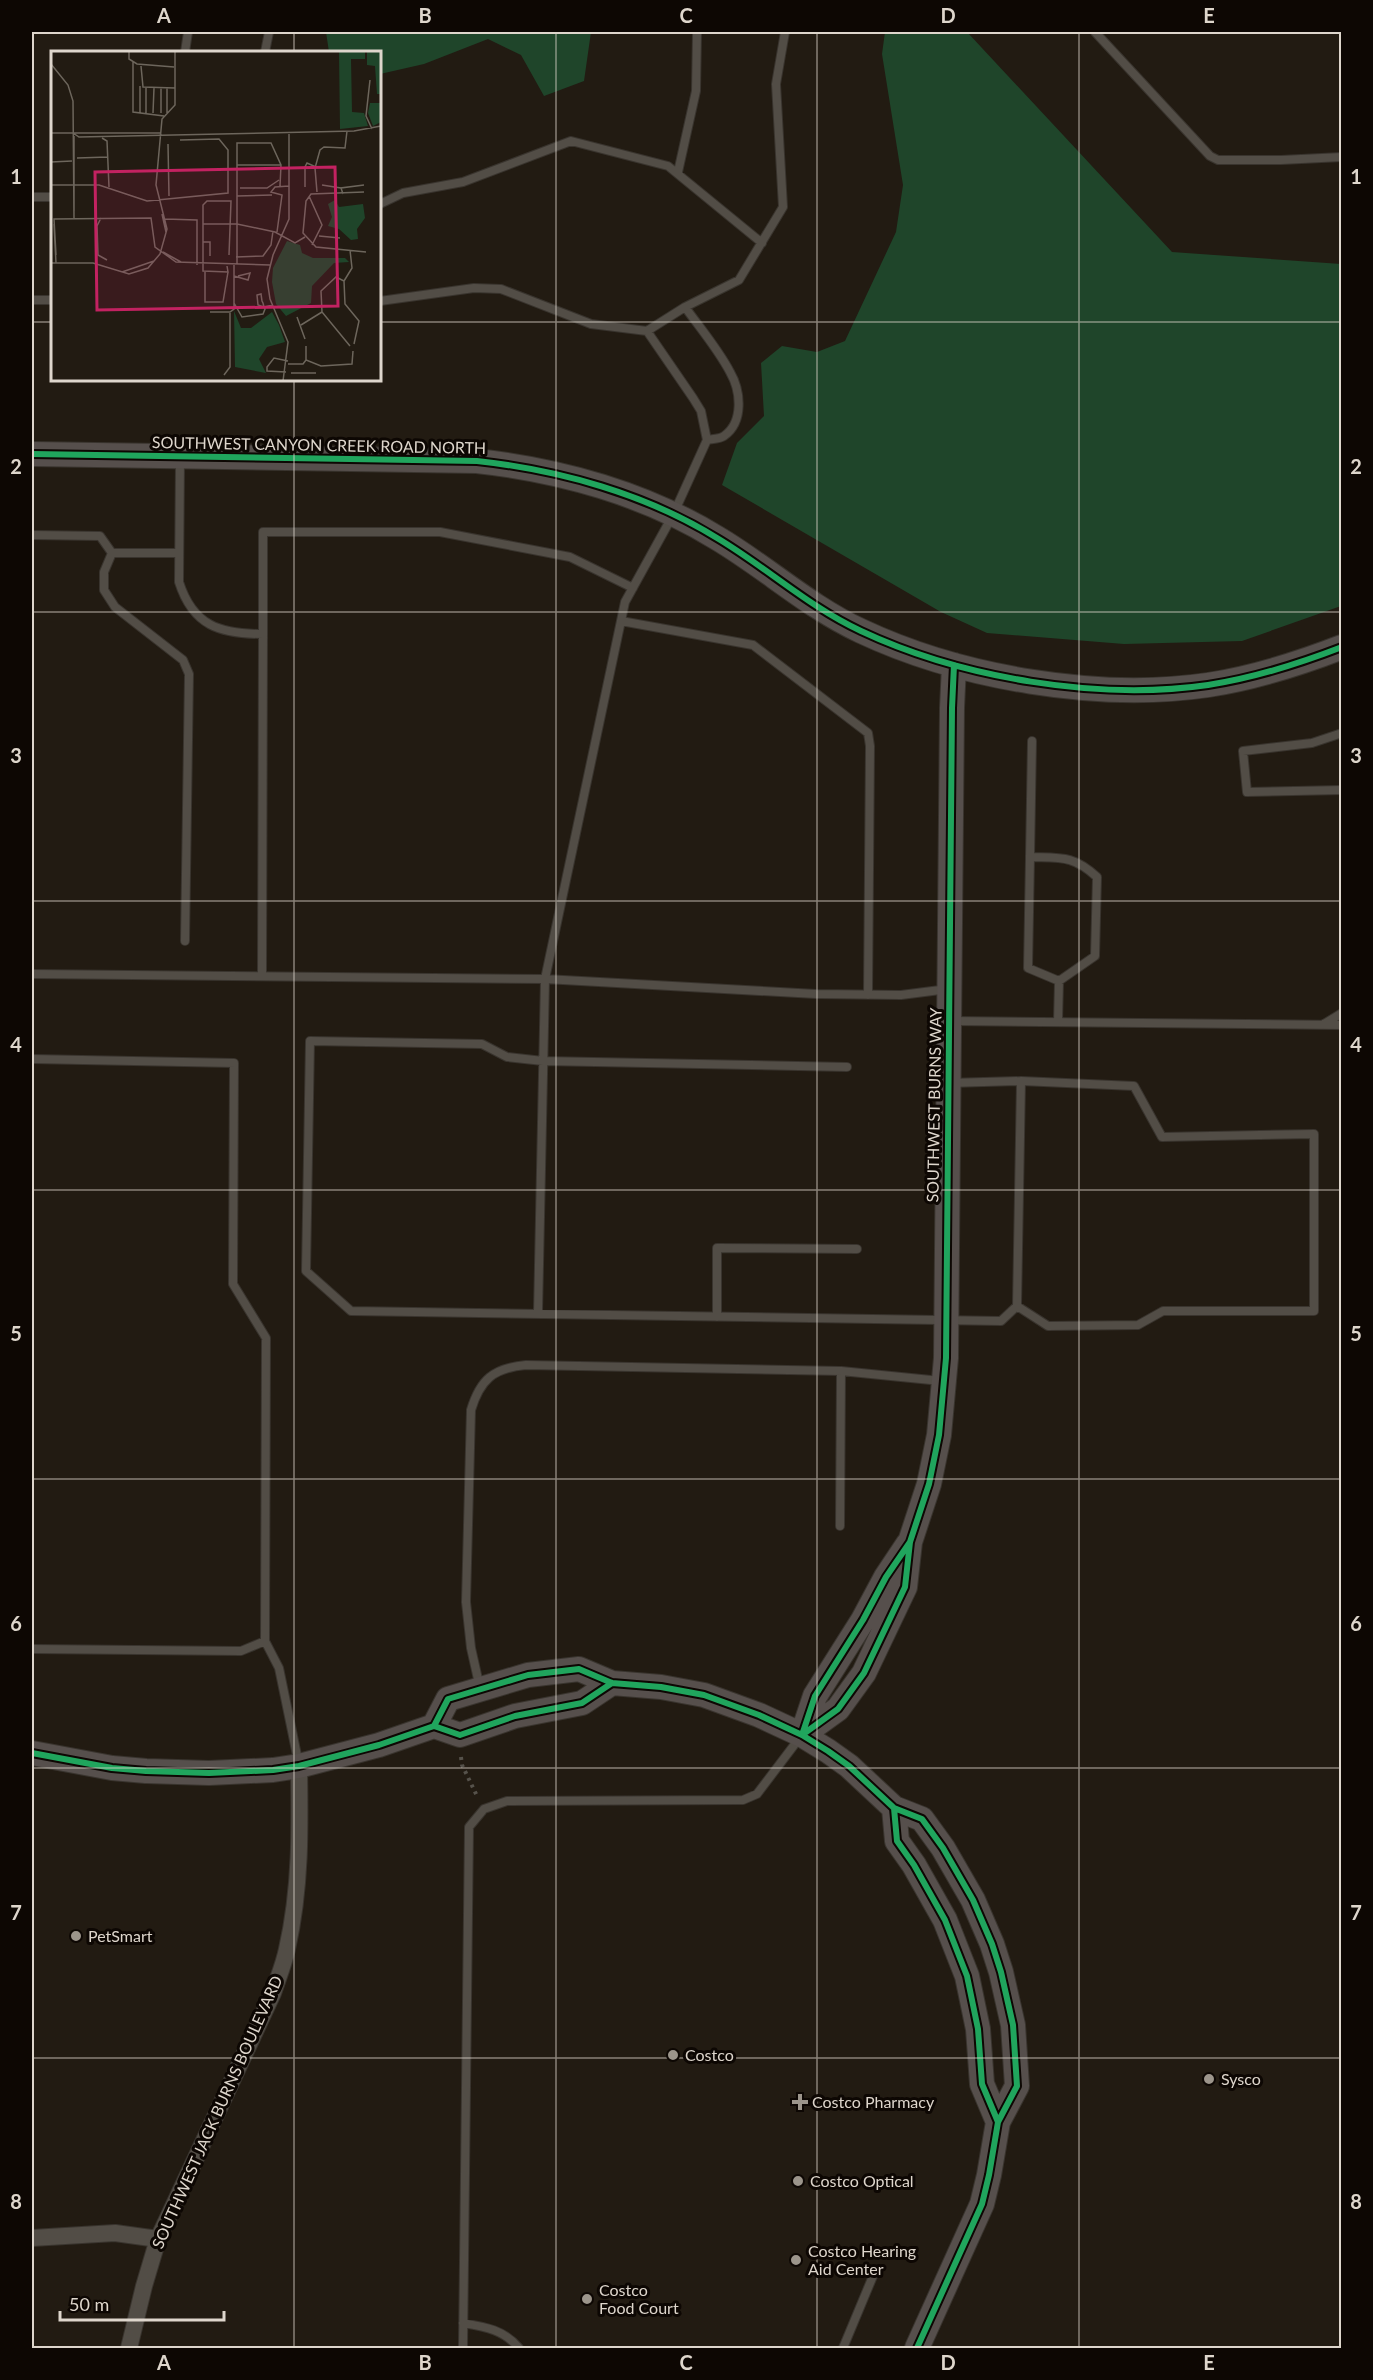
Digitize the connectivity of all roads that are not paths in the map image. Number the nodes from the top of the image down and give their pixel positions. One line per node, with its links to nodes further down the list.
1 (188, 32): 6 (lane)
2 (269, 32): 7 (lane)
3 (697, 32): 9 (lane)
4 (786, 32): 13 (lane)
5 (1095, 32): 8 (lane)
6 (185, 51)
7 (265, 51)
8 (1341, 157)
9 (678, 172): 12 (lane); 13 (lane)
10 (32, 197): 11 (lane)
11 (51, 197)
12 (381, 204)
13 (762, 243): 17 (lane)
14 (32, 300): 15 (lane)
15 (51, 300)
16 (381, 301): 18 (lane)
17 (685, 307): 18 (lane); 19 (lane)
18 (647, 331): 19 (lane)
19 (706, 440): 22 (lane)
20 (32, 454): 21 (street, SOUTHWEST CANYON CREEK ROAD NORTH)
21 (180, 456): 22 (street, SOUTHWEST CANYON CREEK ROAD NORTH); 25 (lane)
22 (673, 515): 26 (lane); 30 (street, SOUTHWEST CANYON CREEK ROAD NORTH)
23 (32, 535): 24 (lane)
24 (112, 553): 25 (lane); 35 (lane)
25 (179, 553): 28 (lane)
26 (633, 588): 27 (lane); 28 (lane)
27 (621, 621): 38 (lane); 41 (lane)
28 (262, 634): 37 (lane)
29 (1341, 647): 30 (street, SOUTHWEST CANYON CREEK ROAD NORTH)
30 (954, 665): 40 (street, SOUTHWEST BURNS WAY)
31 (1341, 733): 33 (lane)
32 (1032, 741): 34 (lane)
33 (1341, 790)
34 (1030, 857): 39 (lane); 39 (lane)
35 (184, 941)
36 (32, 974): 37 (lane)
37 (262, 975): 38 (lane)
38 (545, 979): 41 (lane); 48 (lane)
39 (1059, 981): 44 (lane)
40 (949, 988): 41 (lane); 43 (street, SOUTHWEST BURNS WAY)
41 (868, 994)
42 (1341, 1013): 45 (lane)
43 (949, 1021): 44 (lane); 51 (street, SOUTHWEST BURNS WAY)
44 (1058, 1022): 45 (lane)
45 (1324, 1024): 46 (lane)
46 (1341, 1025)
47 (32, 1059): 60 (lane)
48 (543, 1061): 49 (lane); 54 (lane); 54 (lane)
49 (847, 1067)
50 (1021, 1081): 51 (lane); 53 (lane); 53 (lane)
51 (948, 1083): 56 (street, SOUTHWEST BURNS WAY)
52 (857, 1249): 55 (lane)
53 (1017, 1306): 56 (lane)
54 (538, 1313): 55 (lane)
55 (717, 1317): 56 (lane)
56 (946, 1322): 58 (street, SOUTHWEST BURNS WAY)
57 (841, 1371): 58 (lane); 59 (lane); 63 (lane)
58 (945, 1382): 65 (street, SOUTHWEST BURNS WAY)
59 (840, 1526)
60 (265, 1641): 61 (lane); 67 (lane)
61 (32, 1649)
62 (612, 1683): 63 (street); 64 (street); 65 (street)
63 (480, 1688): 64 (street)
64 (434, 1726): 67 (street)
65 (802, 1735): 68 (street); 73 (lane)
66 (32, 1754): 67 (street)
67 (299, 1766): 71 (street, SOUTHWEST JACK BURNS BOULEVARD)
68 (894, 1808): 69 (street); 69 (street)
69 (998, 2122): 78 (street)
70 (32, 2238): 71 (street)
71 (158, 2239): 74 (street, SOUTHWEST JACK BURNS BOULEVARD)
72 (873, 2276): 77 (lane)
73 (463, 2323): 75 (lane); 76 (lane)
74 (129, 2349)
75 (463, 2349)
76 (519, 2349)
77 (843, 2349)
78 (917, 2349)

